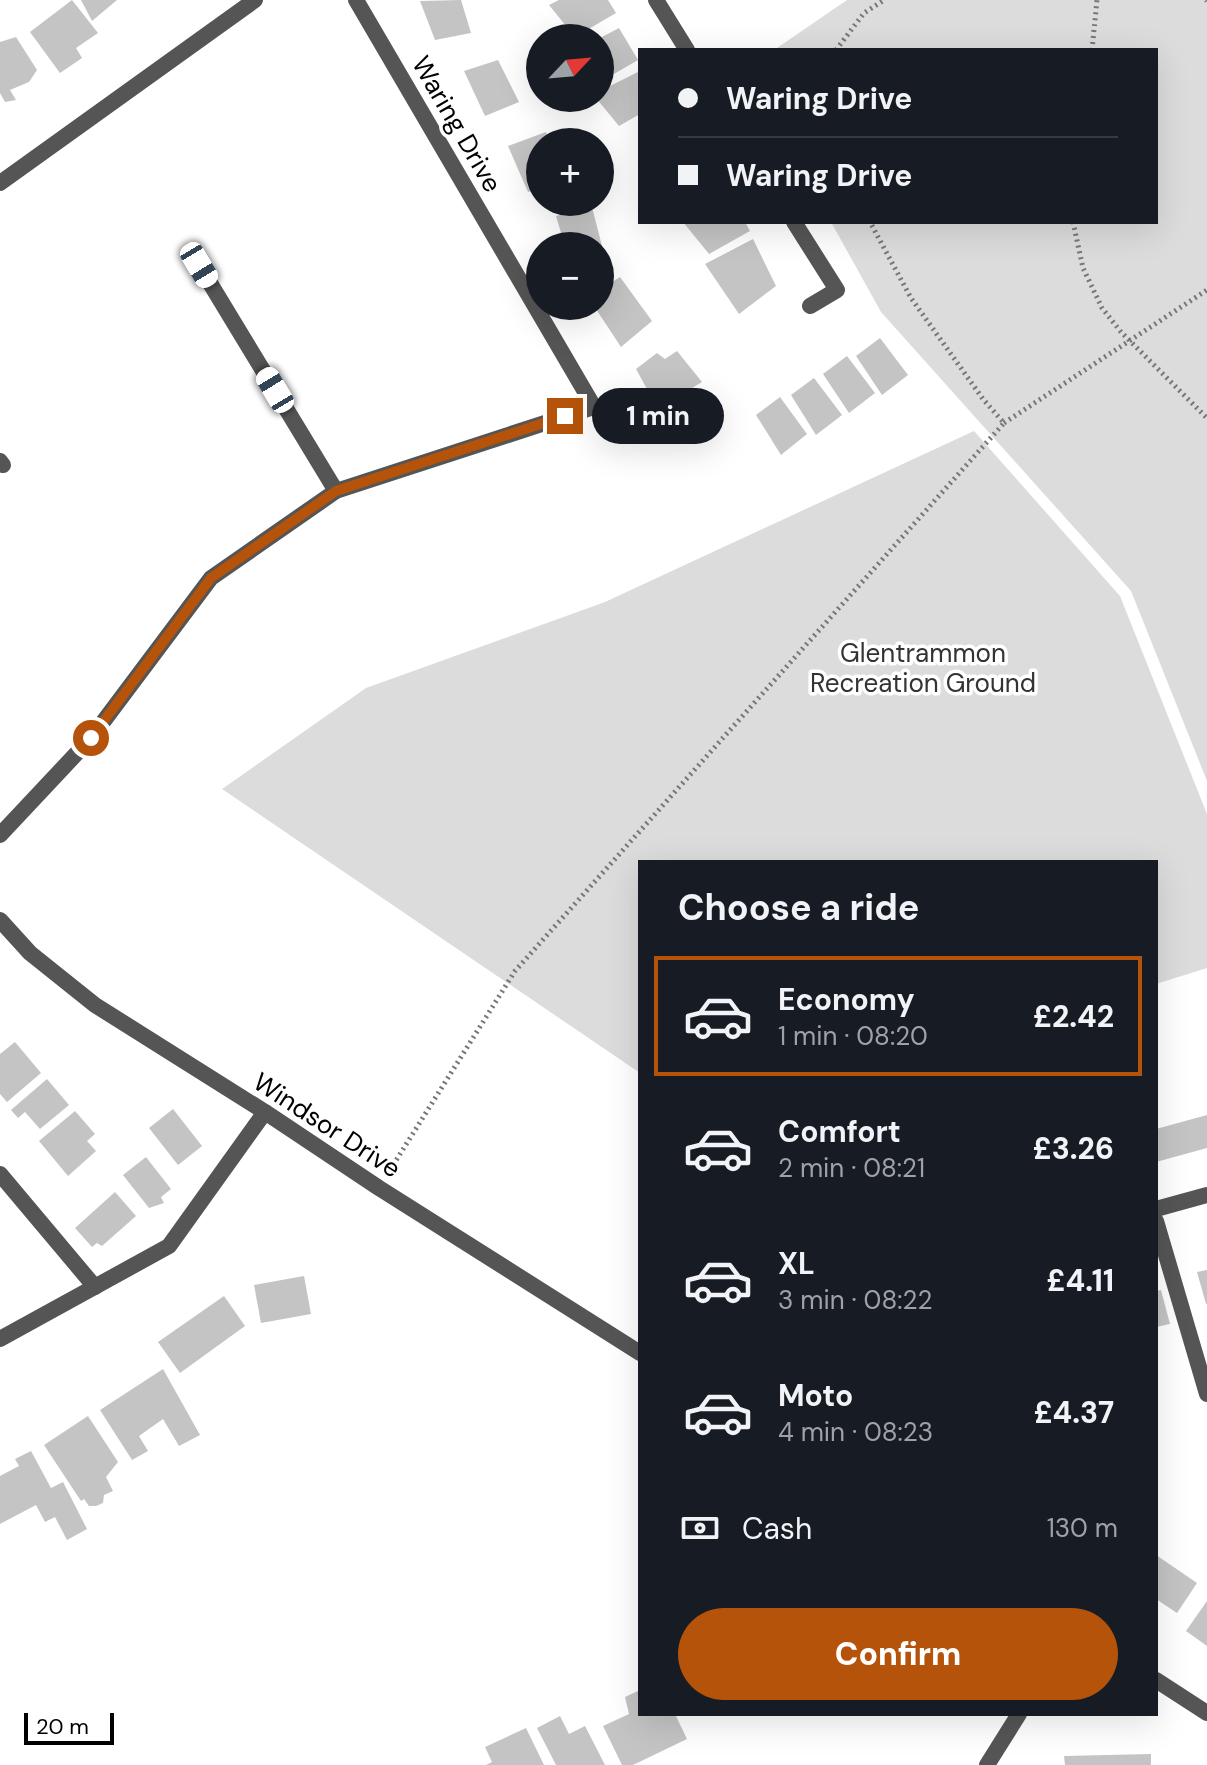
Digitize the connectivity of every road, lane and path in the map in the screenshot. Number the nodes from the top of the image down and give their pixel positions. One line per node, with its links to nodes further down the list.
1 (255, 0): 9 (street)
2 (356, 0): 19 (street, Waring Drive)
3 (656, 0): 6 (street)
4 (884, 0): 7 (path)
5 (1097, 0): 8 (path)
6 (686, 48)
7 (838, 48)
8 (1092, 48)
9 (0, 183)
10 (795, 224): 15 (street)
11 (871, 224): 18 (path)
12 (1073, 224): 16 (path)
13 (199, 265): 19 (street)
14 (1207, 290): 16 (path)
15 (810, 306)
16 (1130, 341): 17 (path); 18 (path)
17 (1207, 418)
18 (1004, 423): 24 (path)
19 (336, 491): 20 (street, Waring Drive)
20 (0, 835)
21 (0, 920): 22 (street, Windsor Drive)
22 (265, 1112): 24 (street, Windsor Drive); 28 (street)
23 (0, 1174): 28 (street)
24 (379, 1188): 30 (street, Windsor Drive)
25 (1207, 1195): 26 (street)
26 (1158, 1208)
27 (1158, 1228): 31 (street)
28 (95, 1287): 29 (street)
29 (0, 1339)
30 (638, 1352)
31 (1207, 1394)
32 (1158, 1681): 33 (street)
33 (1207, 1713)
34 (1018, 1716): 35 (street)
35 (987, 1765)

